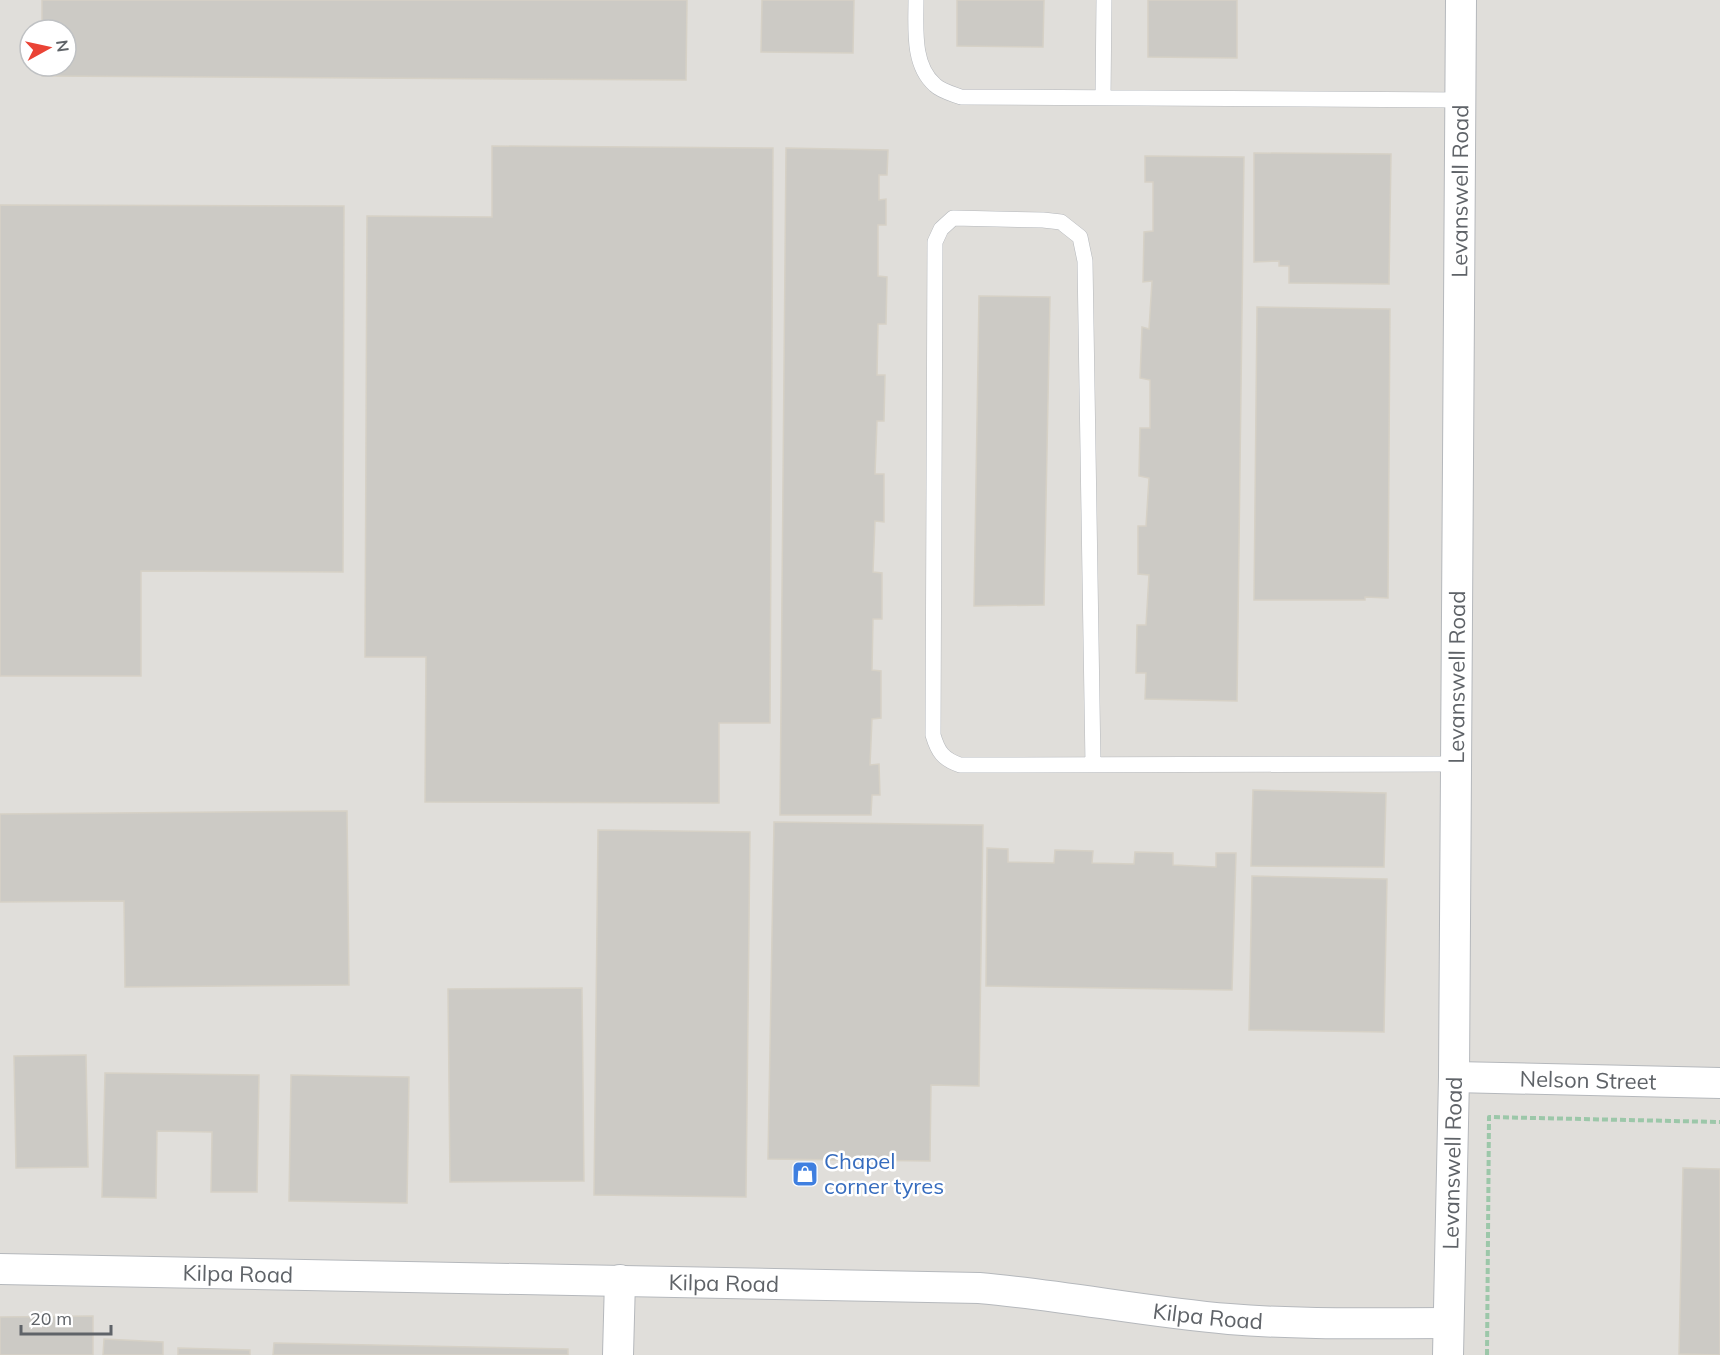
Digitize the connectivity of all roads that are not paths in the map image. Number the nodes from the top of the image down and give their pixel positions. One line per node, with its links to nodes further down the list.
1 (916, 0): 4 (lane)
2 (1104, 0): 4 (lane)
3 (1461, 0): 5 (street, Levanswell Road)
4 (1102, 98): 5 (lane)
5 (1460, 100): 6 (street, Levanswell Road)
6 (1456, 764): 7 (lane); 8 (street, Levanswell Road)
7 (1093, 765): 7 (lane)
8 (1454, 1077): 9 (street, Nelson Street); 12 (street, Levanswell Road)
9 (1720, 1083)
10 (0, 1269): 11 (street, Kilpa Road)
11 (620, 1280): 12 (street, Kilpa Road); 13 (street)
12 (1448, 1323): 14 (street, Levanswell Road)
13 (618, 1355)
14 (1448, 1355)

